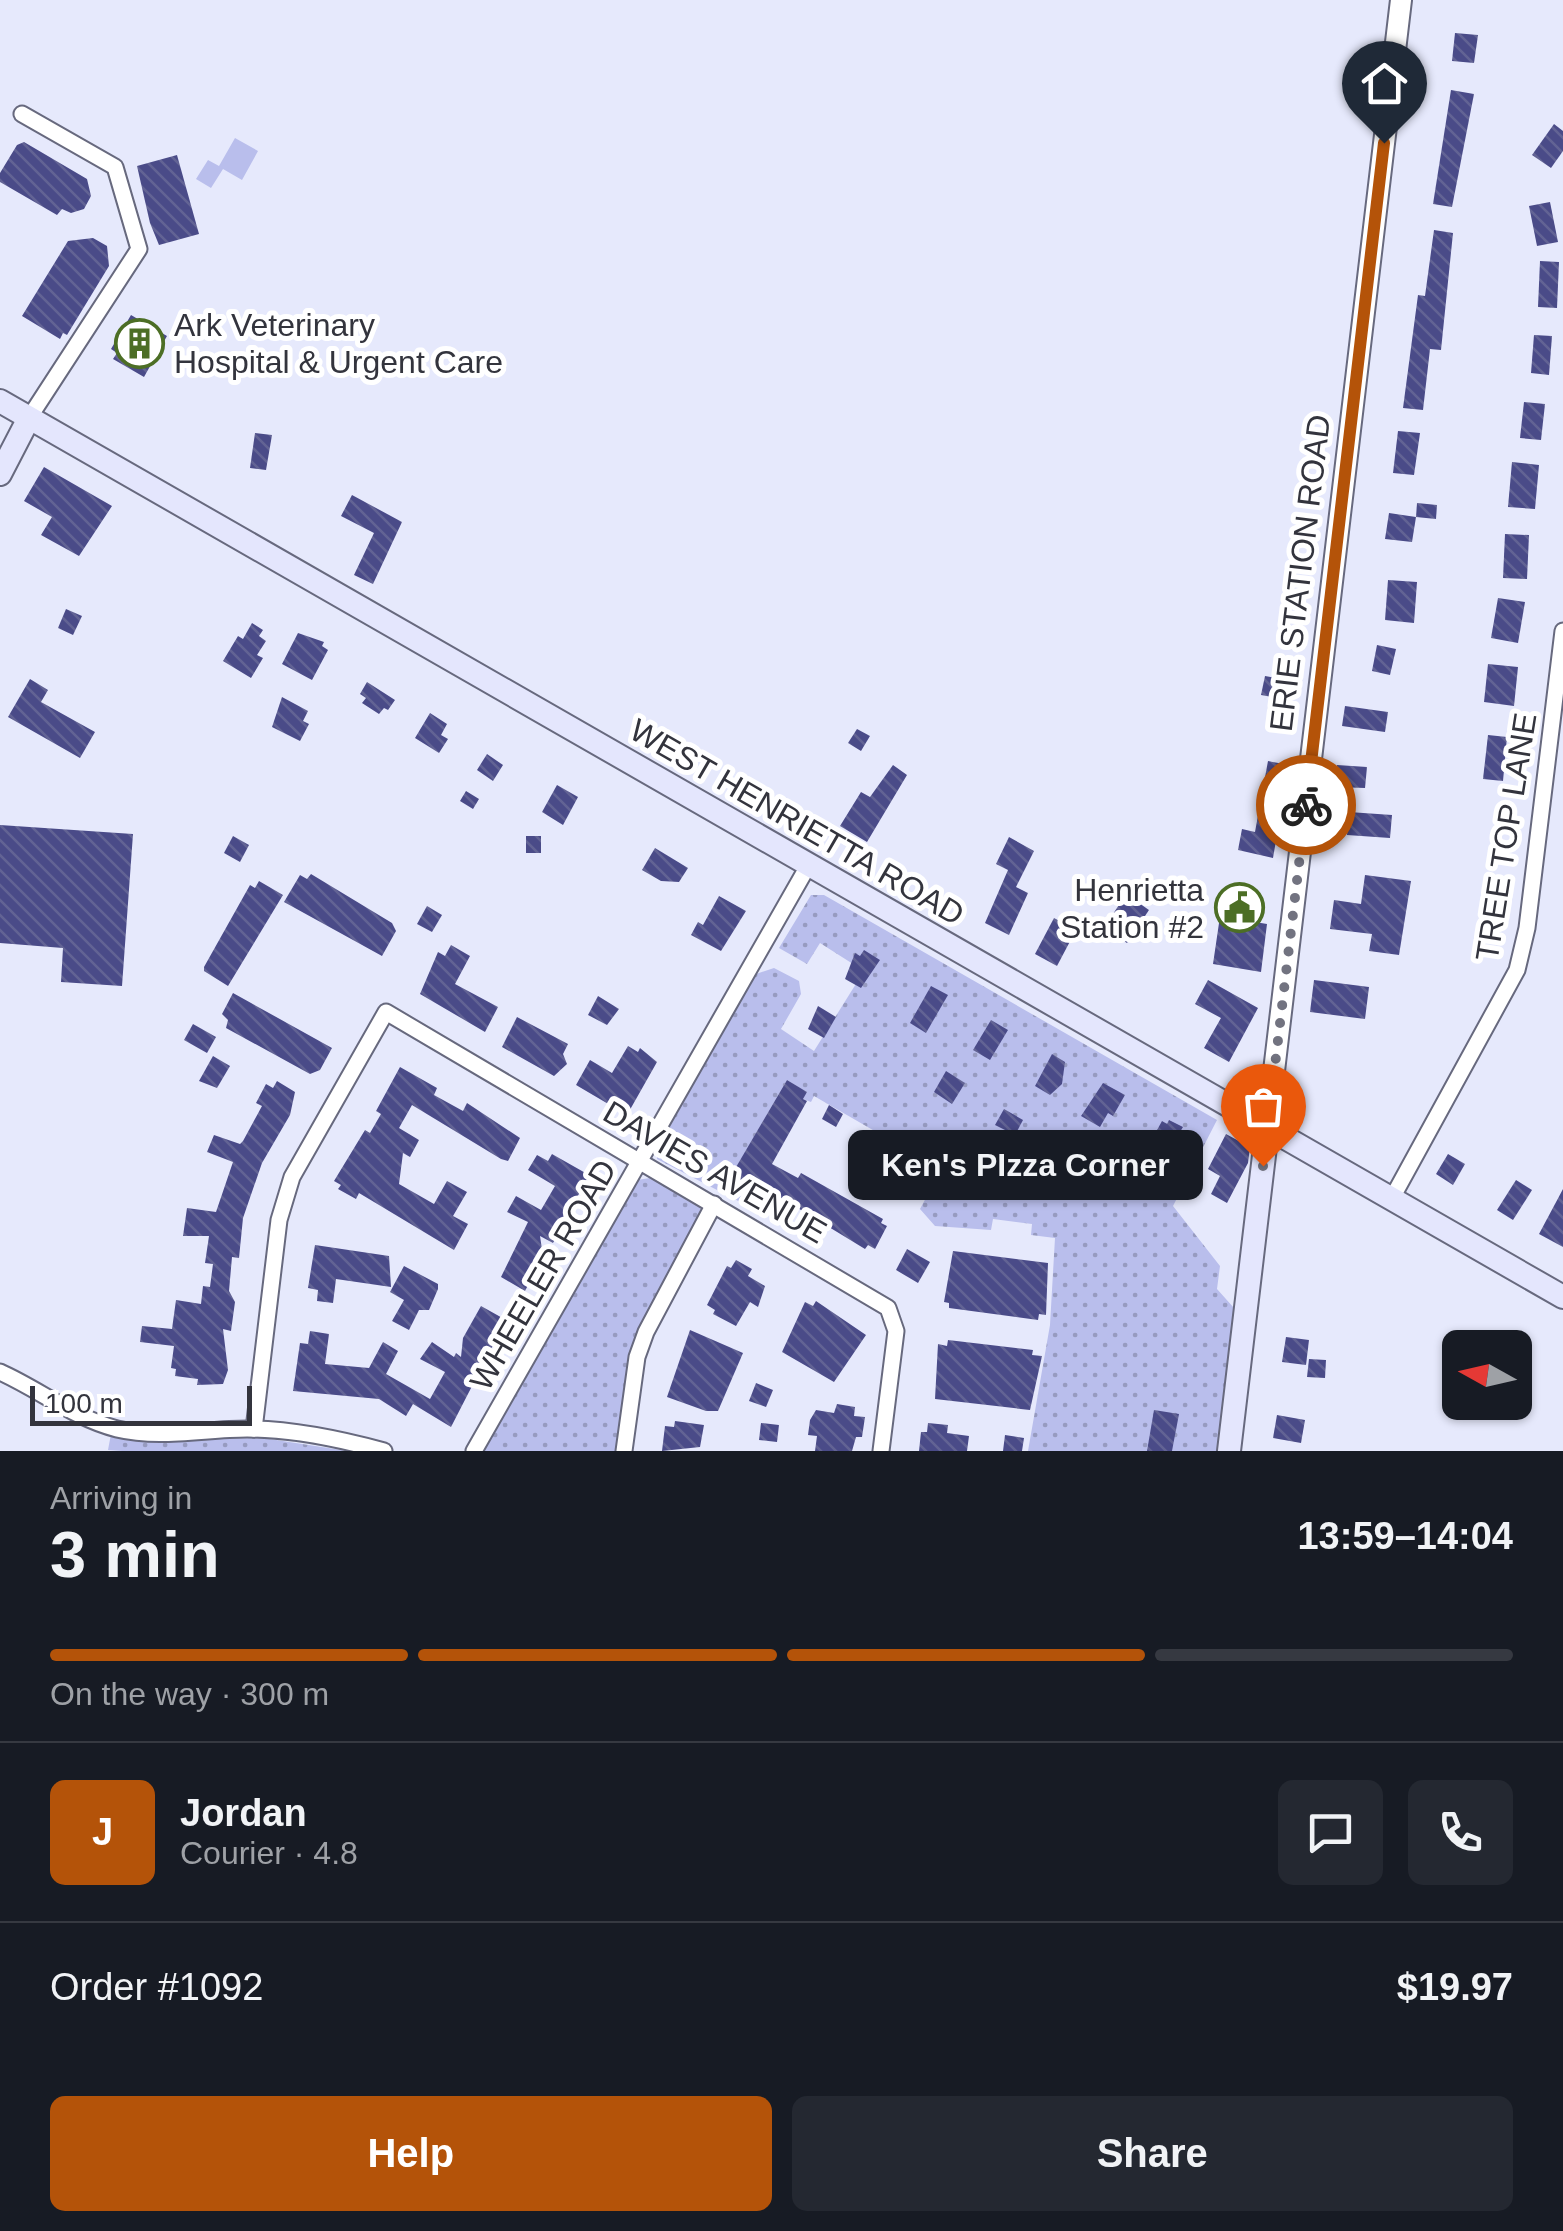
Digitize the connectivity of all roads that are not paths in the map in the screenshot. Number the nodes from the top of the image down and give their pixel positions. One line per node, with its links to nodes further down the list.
1 (1400, 0): 8 (street, ERIE STATION ROAD)
2 (22, 114): 4 (street)
3 (0, 401): 4 (main road, WEST HENRIETTA ROAD)
4 (29, 418): 5 (main road); 7 (main road, WEST HENRIETTA ROAD)
5 (0, 474)
6 (1563, 631): 10 (street, TREE TOP LANE)
7 (808, 866): 8 (main road, WEST HENRIETTA ROAD); 9 (street, WHEELER ROAD)
8 (1267, 1130): 10 (main road, WEST HENRIETTA ROAD); 19 (main road, ERIE STATION ROAD)
9 (640, 1160): 11 (street, DAVIES AVENUE); 14 (street, DAVIES AVENUE); 16 (street, WHEELER ROAD)
10 (1391, 1200): 12 (main road, WEST HENRIETTA ROAD)
11 (714, 1204): 17 (street); 18 (street, DAVIES AVENUE)
12 (1563, 1298)
13 (0, 1372): 14 (street)
14 (254, 1429): 15 (street)
15 (384, 1451)
16 (474, 1451)
17 (624, 1451)
18 (881, 1451)
19 (1229, 1451)

